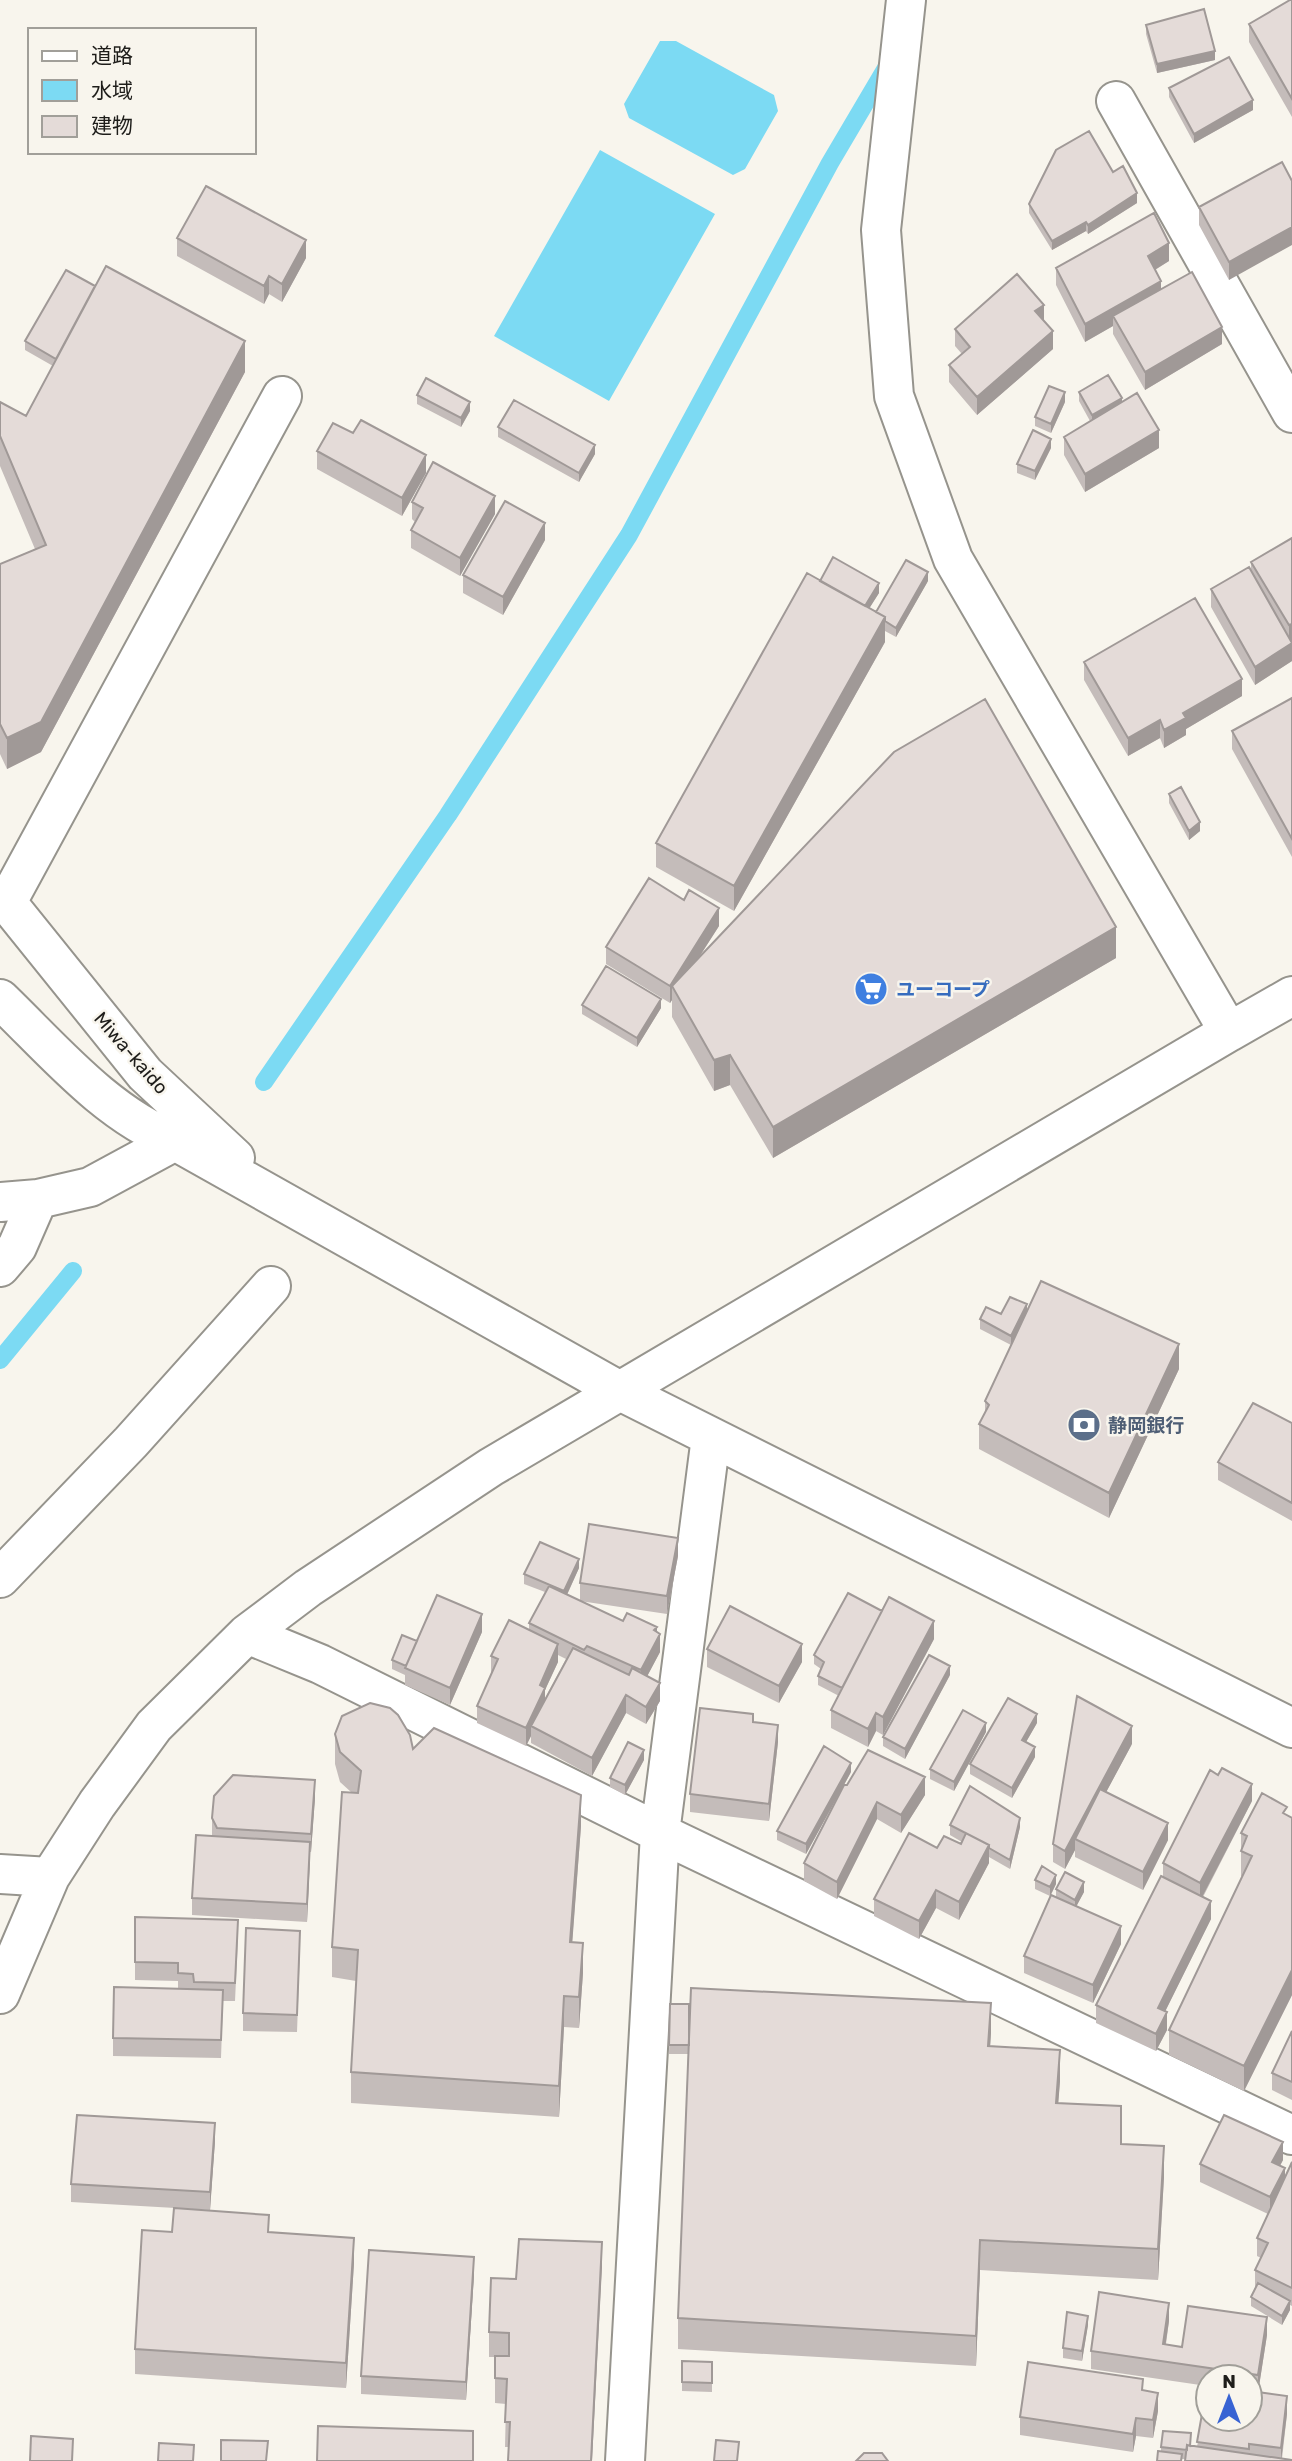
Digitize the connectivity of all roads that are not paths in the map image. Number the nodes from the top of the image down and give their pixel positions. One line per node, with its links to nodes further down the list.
1 (906, 0): 8 (street)
2 (1116, 101): 4 (street)
3 (282, 396): 5 (street)
4 (1292, 413)
5 (3, 899): 10 (street, Miwa-kaido)
6 (1292, 996): 8 (street)
7 (0, 999): 9 (street, Miwa-kaido)
8 (1229, 1032): 15 (street)
9 (175, 1141): 10 (street, Miwa-kaido); 11 (street)
10 (277, 1198): 15 (street, Miwa-kaido)
11 (38, 1199): 12 (street); 13 (street)
12 (0, 1202)
13 (0, 1267)
14 (271, 1286): 17 (street)
15 (620, 1391): 16 (street, Miwa-kaido); 18 (street)
16 (710, 1437): 19 (street, Miwa-kaido); 20 (street)
17 (0, 1578)
18 (247, 1634): 20 (street); 22 (street)
19 (1292, 1728)
20 (660, 1833): 24 (street); 25 (street)
21 (0, 1874): 22 (street)
22 (50, 1877): 23 (street)
23 (0, 1994)
24 (1292, 2136)
25 (625, 2461)

